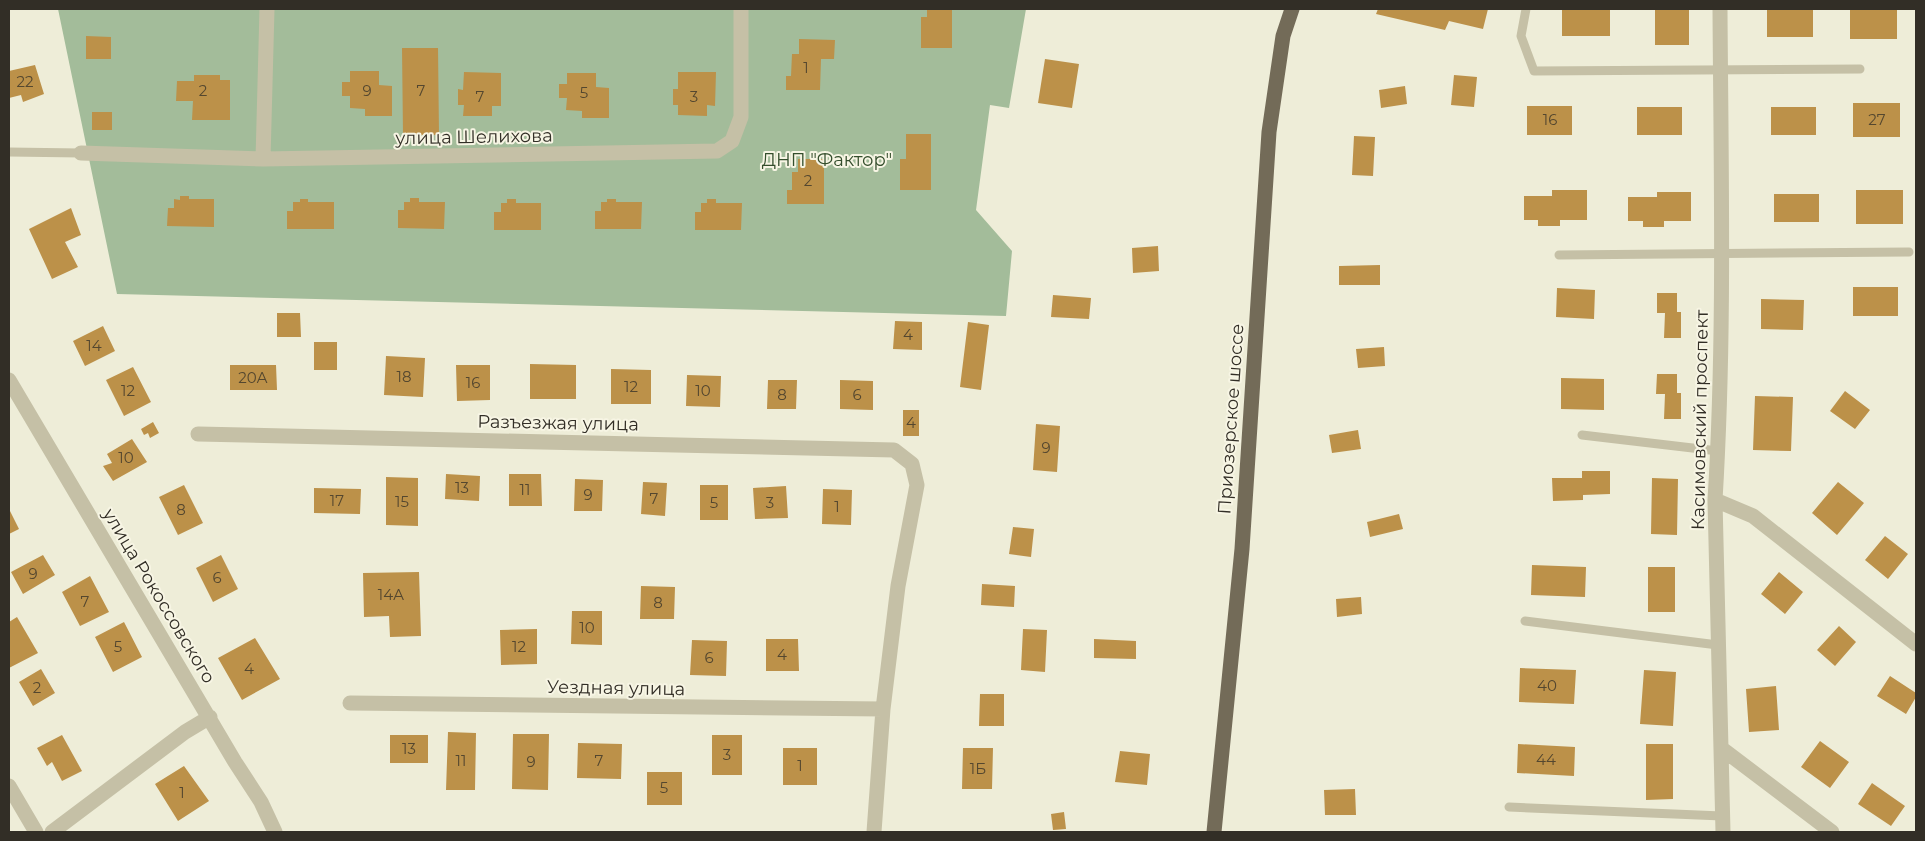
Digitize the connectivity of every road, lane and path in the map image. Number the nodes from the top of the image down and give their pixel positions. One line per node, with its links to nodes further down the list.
1 (267, 9): 10 (street)
2 (741, 9): 10 (street, улица Шелихова)
3 (1292, 9): 33 (main road, Приозерское шоссе)
4 (1526, 9): 7 (lane)
5 (1720, 9): 7 (street, Касимовский проспект)
6 (1860, 69): 7 (lane)
7 (1720, 70): 12 (street, Касимовский проспект)
8 (9, 152): 9 (lane)
9 (80, 153): 10 (street, улица Шелихова)
10 (263, 159)
11 (1909, 252): 12 (lane)
12 (1722, 253): 13 (lane); 17 (street, Касимовский проспект)
13 (1559, 255)
14 (9, 380): 24 (street, улица Рокоссовского)
15 (198, 434): 23 (street, Разъезжая улица)
16 (1582, 435): 17 (lane)
17 (1718, 451): 18 (street, Касимовский проспект)
18 (1715, 500): 20 (street); 21 (street, Касимовский проспект)
19 (1525, 621): 21 (lane)
20 (1916, 644)
21 (1718, 645): 25 (street, Касимовский проспект)
22 (350, 703): 23 (street, Уездная улица)
23 (883, 709): 32 (street)
24 (210, 717): 30 (street); 31 (street, улица Рокоссовского)
25 (1721, 748): 28 (street, Касимовский проспект); 35 (street)
26 (9, 786): 29 (street)
27 (1508, 807): 28 (lane)
28 (1722, 816): 34 (street, Касимовский проспект)
29 (36, 832)
30 (52, 832)
31 (275, 832)
32 (874, 832)
33 (1214, 832)
34 (1723, 832)
35 (1832, 832)

